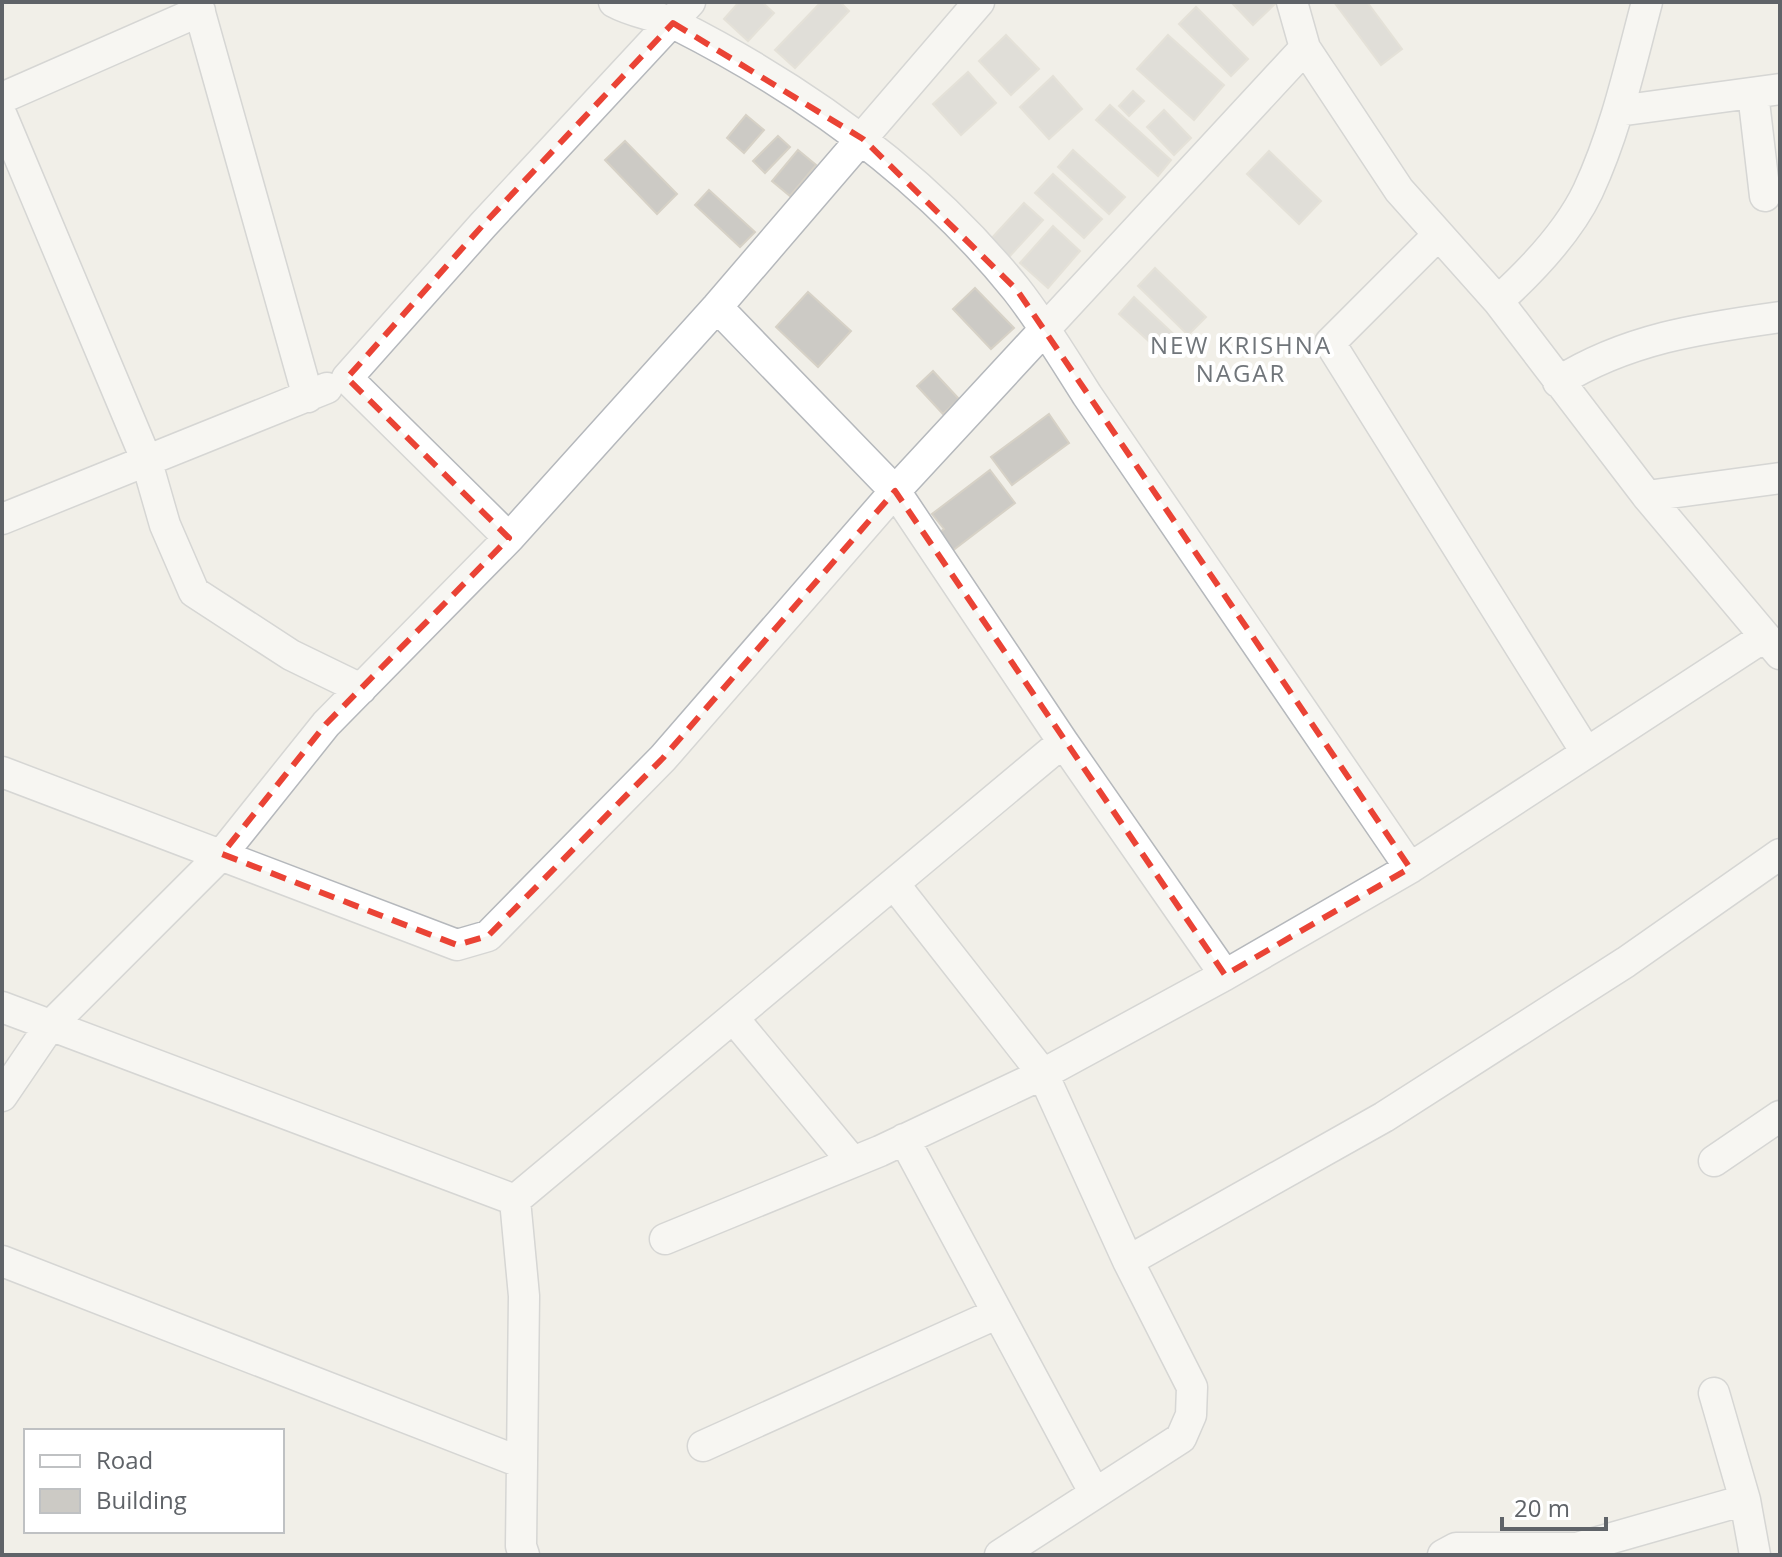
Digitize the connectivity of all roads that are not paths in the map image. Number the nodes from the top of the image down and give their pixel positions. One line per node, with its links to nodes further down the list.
1 (614, 2): 6 (street)
2 (979, 2): 12 (street)
3 (1292, 2): 7 (street)
4 (1647, 2): 10 (street)
5 (198, 6): 9 (street); 21 (street)
6 (682, 12): 12 (street); 19 (street)
7 (1305, 48): 14 (street); 18 (street)
8 (1766, 91): 10 (street); 13 (street)
9 (2, 98)
10 (1618, 111): 15 (street)
11 (2, 116): 22 (street)
12 (863, 139): 16 (street); 18 (street)
13 (1765, 196)
14 (1437, 236): 15 (street); 31 (street)
15 (1498, 301): 20 (street)
16 (717, 307): 24 (street); 27 (street)
17 (1780, 317): 20 (street)
18 (1047, 331): 24 (street); 35 (street)
19 (347, 378): 21 (street); 27 (street)
20 (1558, 382): 25 (street)
21 (308, 397): 22 (street)
22 (146, 459): 26 (street); 29 (street)
23 (1780, 478): 25 (street)
24 (895, 491): 30 (street); 33 (street)
25 (1647, 496): 28 (street)
26 (2, 519)
27 (509, 538): 29 (street)
28 (1772, 646): 31 (street)
29 (361, 689): 33 (street)
30 (1063, 742): 36 (street); 37 (street)
31 (1586, 752): 35 (street)
32 (2, 772): 33 (street)
33 (222, 854): 40 (street)
34 (1780, 854): 50 (street)
35 (1410, 868): 37 (street)
36 (894, 884): 39 (street); 41 (street)
37 (1225, 975): 41 (street)
38 (2, 1007): 40 (street)
39 (734, 1019): 45 (street); 47 (street)
40 (49, 1027): 42 (street); 47 (street)
41 (1043, 1074): 44 (street); 50 (street)
42 (2, 1096)
43 (1780, 1116): 46 (street)
44 (904, 1139): 45 (street); 51 (street)
45 (852, 1161): 48 (street)
46 (1714, 1161)
47 (515, 1200): 54 (street)
48 (665, 1239)
49 (2, 1261): 54 (street)
50 (1128, 1261): 55 (street)
51 (996, 1314): 53 (street); 55 (street)
52 (1714, 1393): 56 (street)
53 (703, 1446)
54 (520, 1462): 57 (street)
55 (1094, 1492): 58 (street)
56 (1745, 1500): 59 (street); 60 (street)
57 (524, 1555)
58 (1000, 1555)
59 (1443, 1555)
60 (1755, 1555)

